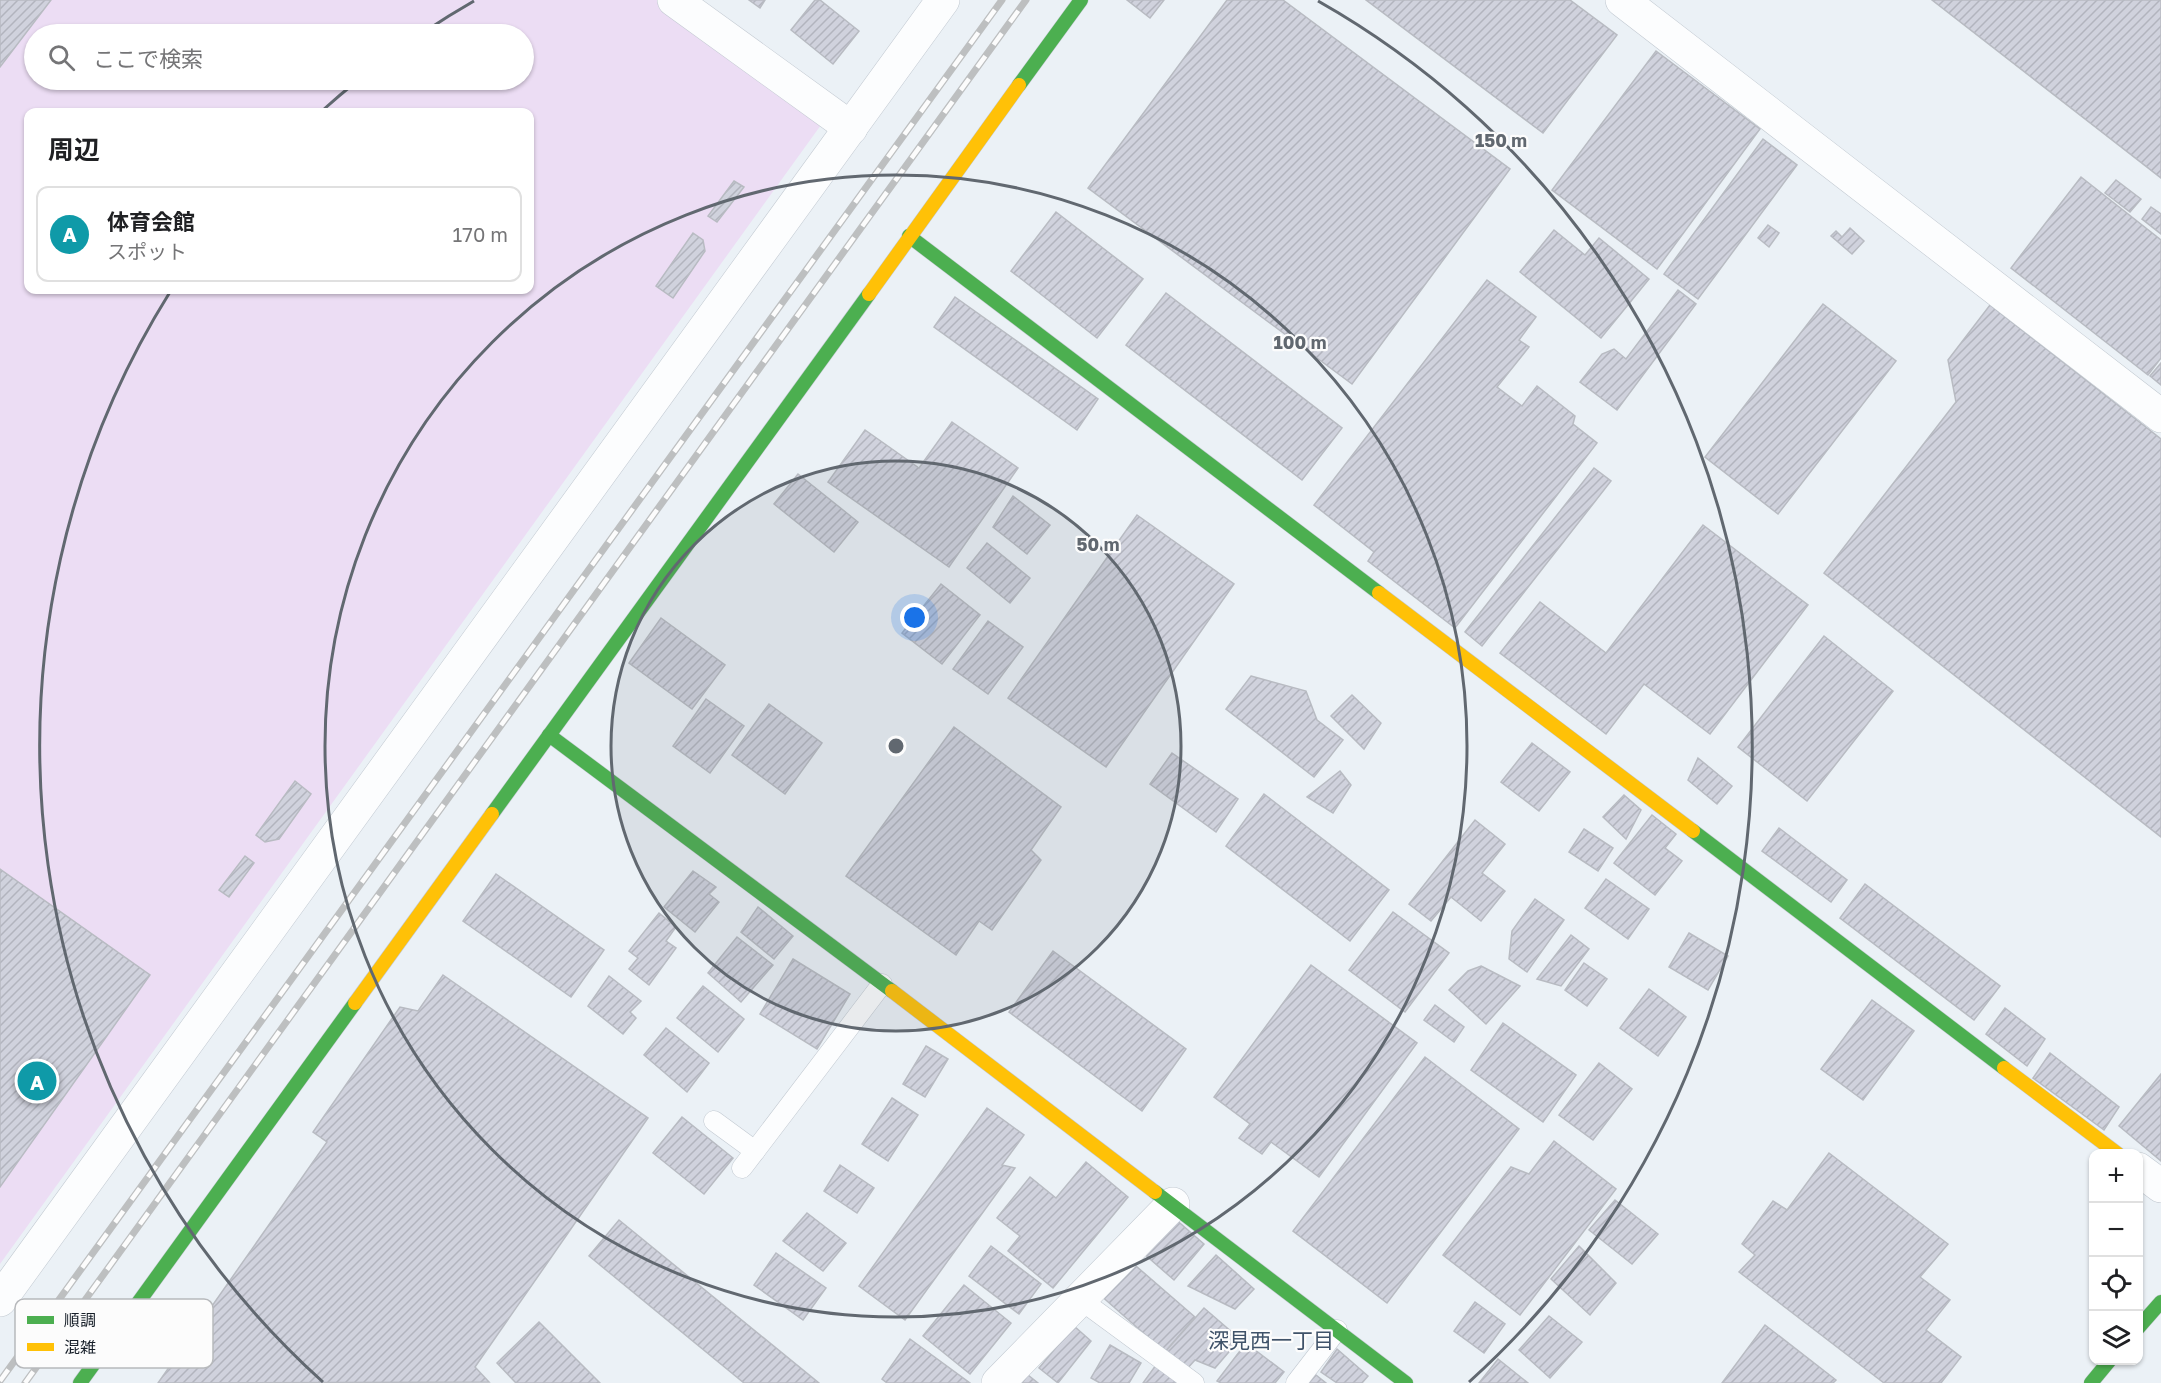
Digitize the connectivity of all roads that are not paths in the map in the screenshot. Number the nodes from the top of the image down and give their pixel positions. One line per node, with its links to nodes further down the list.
1 (674, 0): 5 (street)
2 (943, 0): 5 (street)
3 (1081, 0): 6 (street)
4 (1622, 0): 7 (street)
5 (850, 128): 19 (street)
6 (909, 236): 8 (street); 11 (street)
7 (2161, 416)
8 (549, 735): 9 (street); 17 (street)
9 (882, 984): 12 (lane); 16 (street)
10 (714, 1121): 12 (lane)
11 (2111, 1149)
12 (755, 1151): 13 (lane)
13 (742, 1168)
14 (2143, 1172): 15 (street)
15 (2161, 1186)
16 (1173, 1204): 18 (street); 22 (street)
17 (141, 1299)
18 (1081, 1299): 27 (street); 28 (lane)
19 (0, 1300)
20 (2161, 1302): 21 (street)
21 (2143, 1323)
22 (1337, 1330): 25 (street); 29 (lane)
23 (2106, 1365): 30 (street)
24 (91, 1368): 26 (street)
25 (1401, 1382)
26 (80, 1383)
27 (998, 1383)
28 (1194, 1383)
29 (1296, 1383)
30 (2091, 1383)

